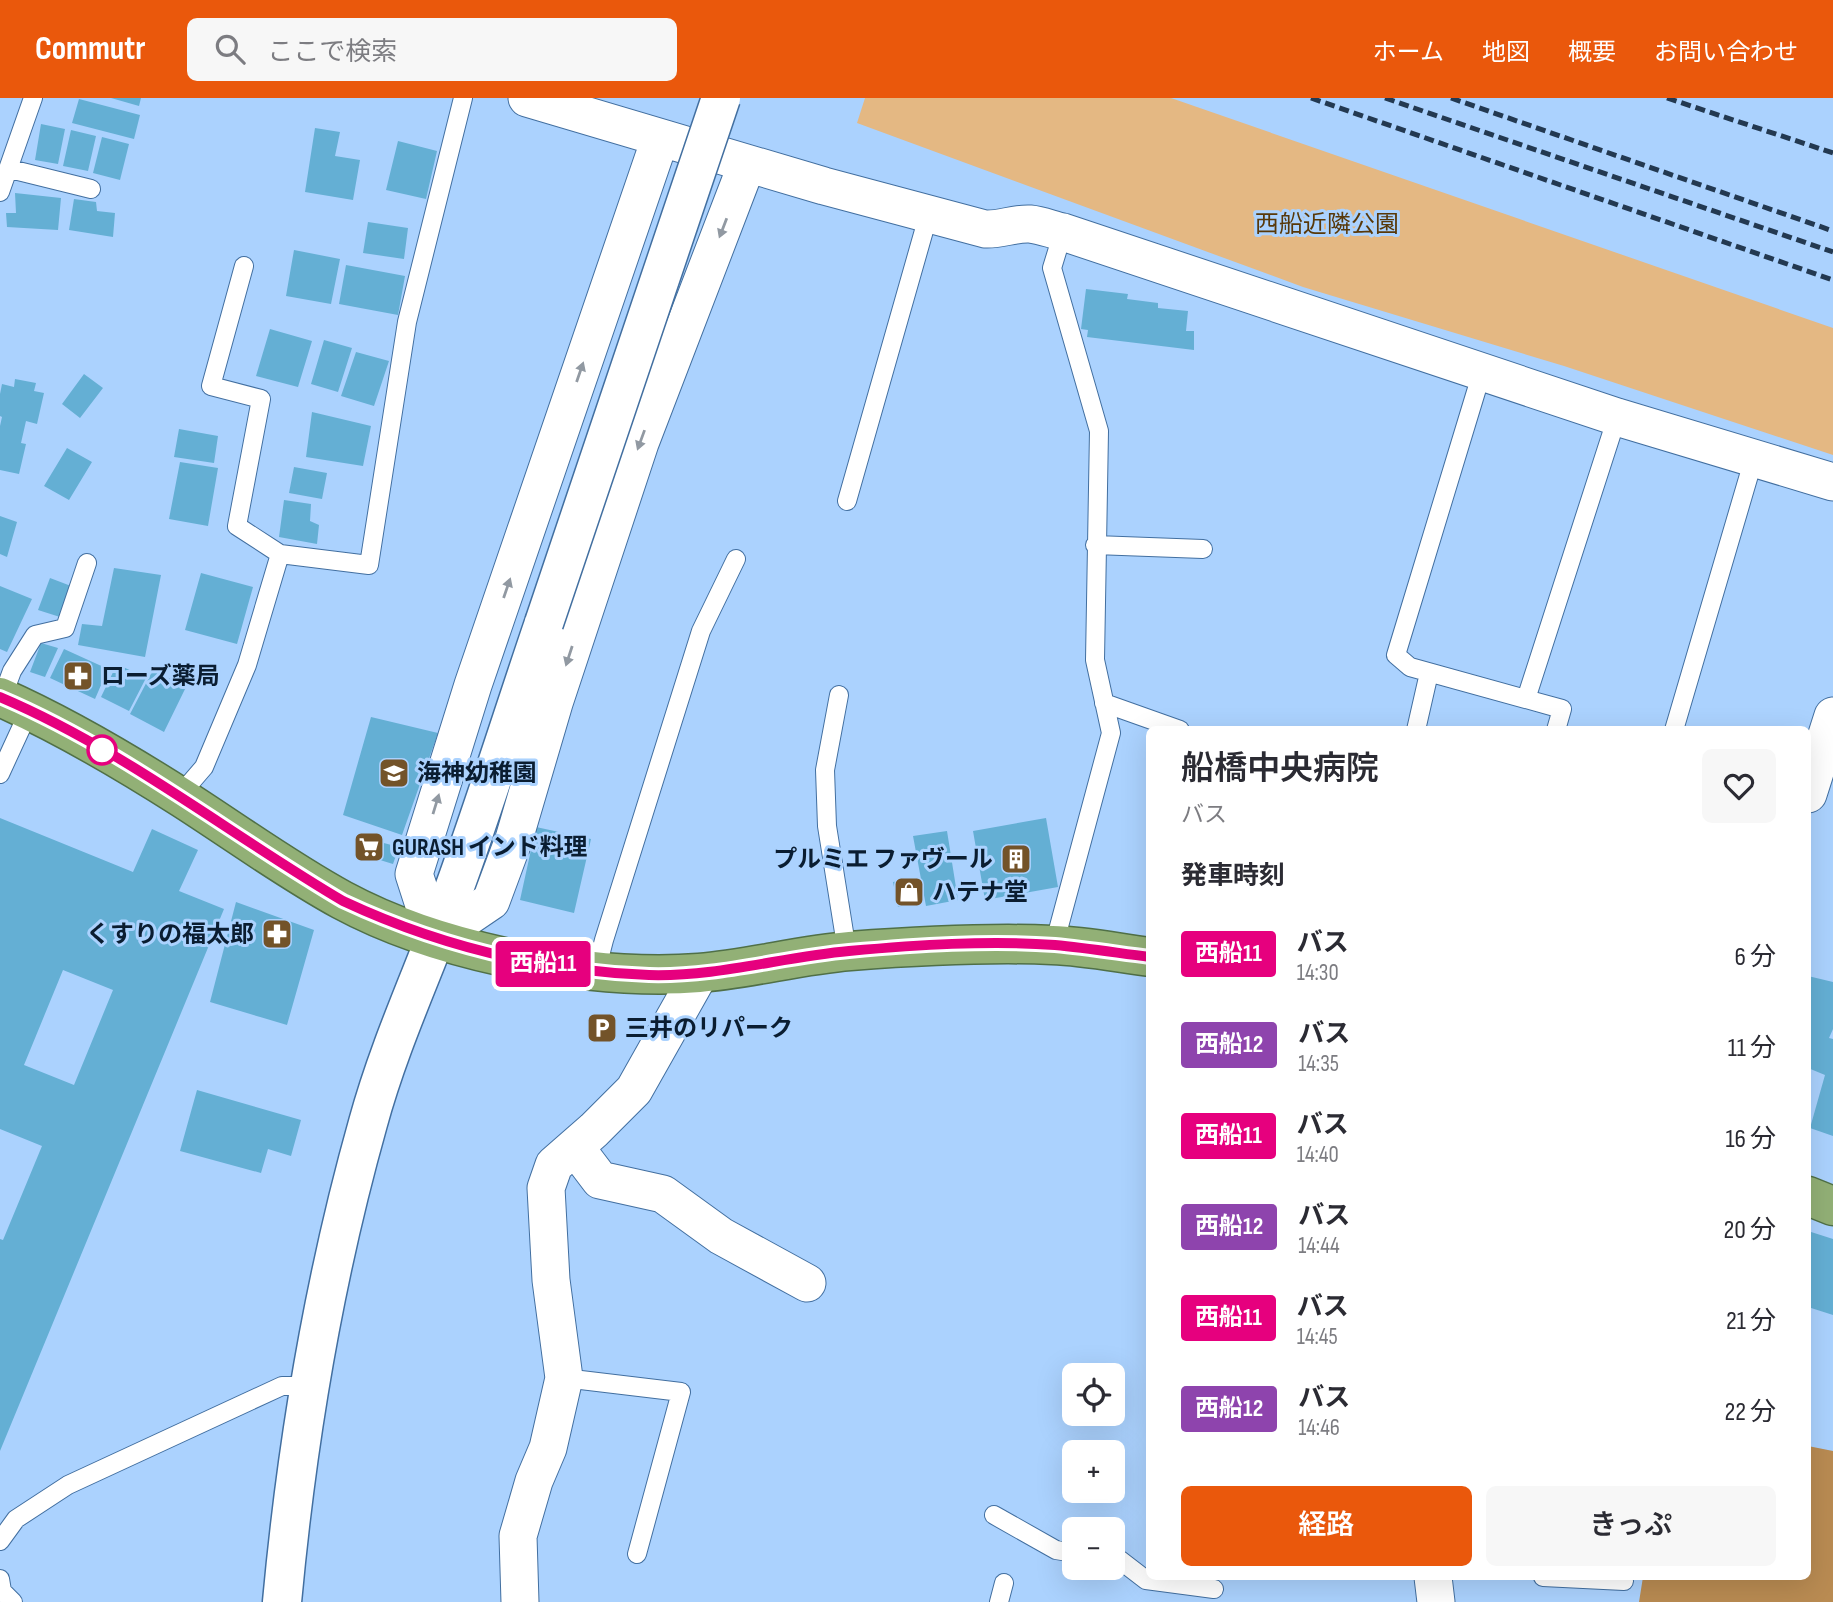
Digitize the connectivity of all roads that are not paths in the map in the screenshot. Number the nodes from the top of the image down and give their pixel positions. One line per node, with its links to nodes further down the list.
1 (33, 98): 7 (lane)
2 (463, 98): 20 (lane)
3 (527, 98): 5 (street)
4 (721, 98): 36 (street, bridge)
5 (660, 139): 6 (street); 36 (street, one-way to 5)
6 (747, 164): 10 (street); 36 (street, one-way to 36)
7 (10, 169): 8 (lane); 9 (lane)
8 (90, 189)
9 (0, 192)
10 (929, 213): 11 (street); 17 (lane)
11 (1063, 232): 13 (street); 18 (lane)
12 (244, 266): 20 (lane)
13 (1482, 372): 14 (street); 23 (lane)
14 (1617, 417): 15 (street); 25 (lane)
15 (1754, 458): 16 (street); 32 (lane)
16 (1833, 482)
17 (847, 501)
18 (1096, 545): 19 (lane); 27 (lane)
19 (1203, 549)
20 (280, 554): 35 (lane)
21 (736, 559): 40 (lane)
22 (87, 563): 26 (lane)
23 (1429, 673): 25 (lane); 30 (lane)
24 (839, 695): 38 (lane)
25 (1526, 699): 31 (lane)
26 (10, 702): 33 (lane); 35 (highway)
27 (1104, 703): 29 (lane); 37 (lane)
28 (1833, 716): 34 (street)
29 (1169, 726)
30 (1417, 726)
31 (1557, 726)
32 (1675, 726)
33 (0, 774)
34 (1811, 785)
35 (179, 796): 36 (highway)
36 (435, 939): 40 (highway); 47 (street)
37 (1054, 945): 38 (highway); 39 (highway)
38 (847, 951): 41 (highway)
39 (1146, 956)
40 (596, 971): 41 (highway)
41 (700, 973): 42 (street)
42 (575, 1147): 45 (street); 46 (street)
43 (1811, 1197): 44 (highway)
44 (1833, 1206)
45 (807, 1283)
46 (564, 1378): 51 (lane); 61 (street)
47 (310, 1386): 49 (lane); 60 (street)
48 (994, 1515): 50 (lane)
49 (0, 1541)
50 (1062, 1551)
51 (637, 1554)
52 (1125, 1564): 58 (lane)
53 (0, 1579): 59 (lane)
54 (1433, 1580): 63 (street)
55 (1604, 1580): 56 (lane)
56 (1624, 1581)
57 (1004, 1583): 62 (lane)
58 (1214, 1589)
59 (13, 1602)
60 (282, 1602)
61 (520, 1602)
62 (999, 1602)
63 (1436, 1602)

